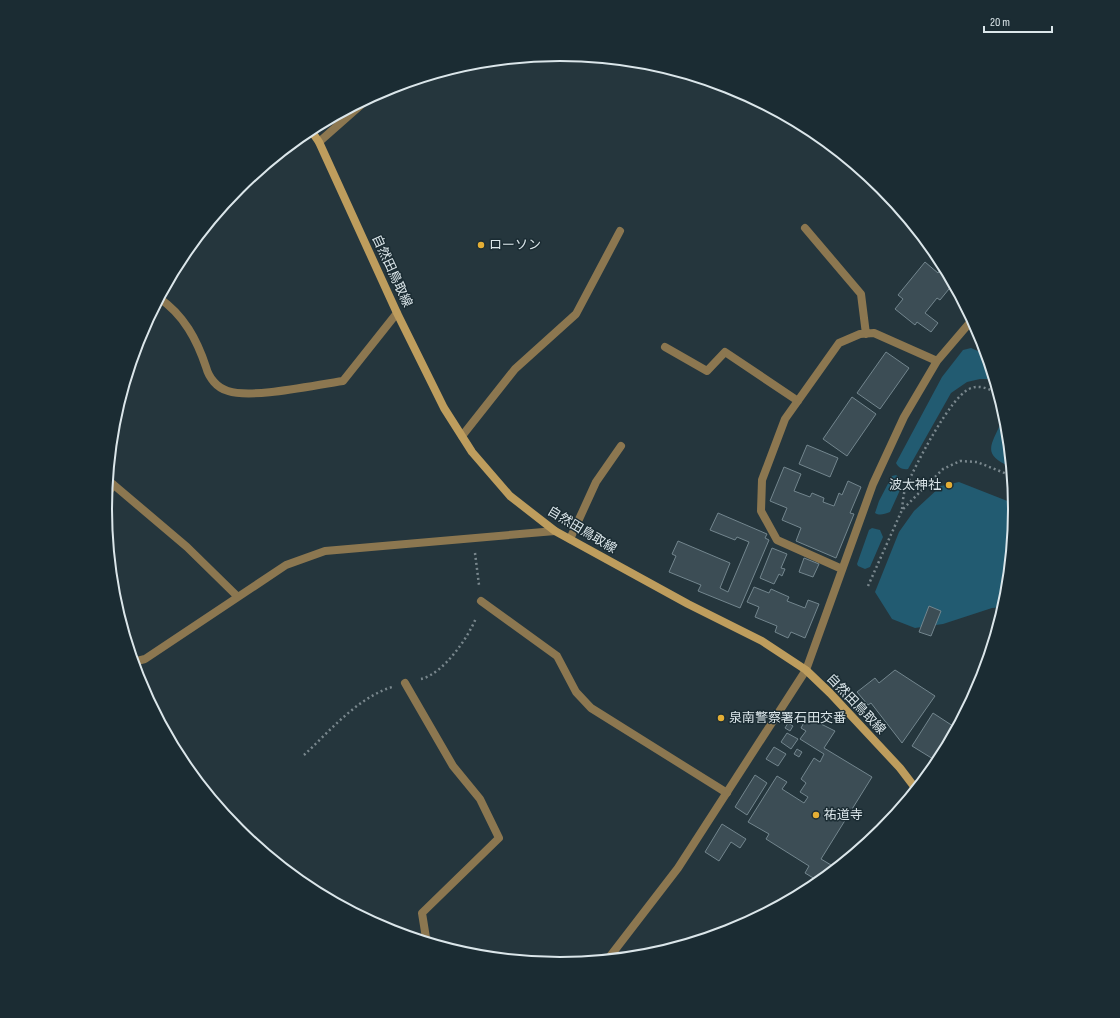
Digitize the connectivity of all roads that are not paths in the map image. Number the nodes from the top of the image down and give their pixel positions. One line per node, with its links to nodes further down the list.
1 (353, 112): 3 (street)
2 (314, 135): 3 (main road, 自然田鳥取線)
3 (319, 142): 7 (main road, 自然田鳥取線)
4 (805, 228): 9 (street)
5 (620, 231): 13 (street)
6 (163, 302): 7 (street)
7 (398, 313): 13 (main road, 自然田鳥取線)
8 (968, 325): 11 (street)
9 (866, 334): 11 (street); 12 (street)
10 (665, 346): 12 (street)
11 (936, 361): 18 (street)
12 (798, 400): 18 (street)
13 (462, 436): 16 (main road, 自然田鳥取線)
14 (622, 446): 17 (street)
15 (113, 484): 19 (street)
16 (555, 531): 17 (main road, 自然田鳥取線); 19 (street)
17 (570, 539): 22 (main road, 自然田鳥取線)
18 (842, 569): 22 (street)
19 (238, 597): 21 (street)
20 (481, 601): 25 (street)
21 (139, 661)
22 (806, 670): 24 (main road, 自然田鳥取線); 25 (street)
23 (405, 683): 26 (street)
24 (913, 785)
25 (727, 793): 27 (street)
26 (426, 936)
27 (612, 954)

